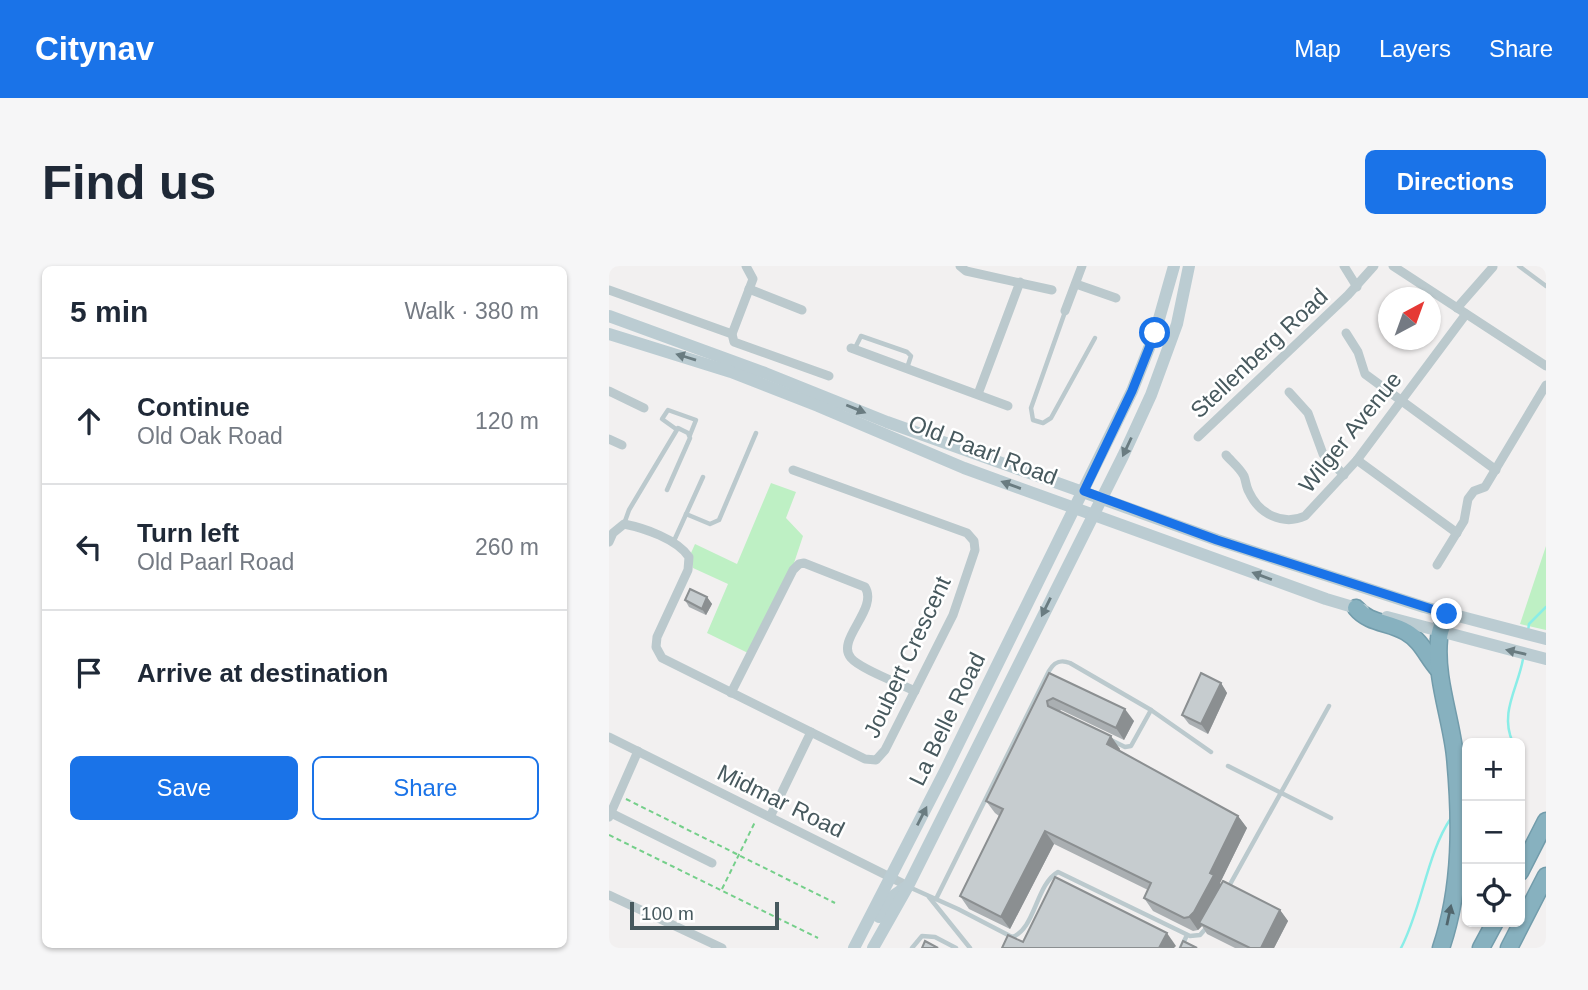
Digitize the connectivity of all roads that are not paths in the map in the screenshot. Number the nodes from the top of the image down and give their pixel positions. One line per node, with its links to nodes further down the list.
1 (746, 266): 16 (street)
2 (960, 266): 11 (street)
3 (1082, 266): 12 (street)
4 (1174, 266): 52 (main road, La Belle Road)
5 (1189, 266): 53 (main road, La Belle Road, one-way to 53)
6 (1344, 266): 14 (street)
7 (1374, 266): 14 (street, Stellenberg Road)
8 (1393, 266): 19 (street)
9 (1519, 266): 13 (lane)
10 (1493, 267): 19 (street)
11 (1020, 282): 17 (street); 35 (street)
12 (1076, 284): 18 (street); 21 (street)
13 (1546, 286)
14 (1357, 287): 42 (street, Stellenberg Road)
15 (609, 289): 26 (street)
16 (749, 289): 20 (street); 26 (street)
17 (1052, 290)
18 (1117, 298)
19 (1457, 308): 22 (street)
20 (802, 310)
21 (1065, 311): 27 (lane)
22 (1466, 314): 29 (street); 36 (street, Wilger Avenue)
23 (609, 316): 52 (main road, Old Paarl Road, one-way to 52)
24 (1346, 333): 36 (street)
25 (609, 334): 54 (main road, Old Paarl Road, one-way to 25)
26 (732, 334): 31 (street)
27 (1095, 338)
28 (853, 349): 30 (street); 30 (lane)
29 (1546, 366)
30 (907, 368): 35 (street)
31 (829, 376)
32 (1546, 386): 48 (street)
33 (609, 391): 38 (street)
34 (1289, 392): 49 (street)
35 (978, 394): 37 (street)
36 (1401, 400): 46 (street, Wilger Avenue); 48 (street)
37 (1008, 406)
38 (645, 408)
39 (676, 429): 41 (lane); 41 (lane); 57 (lane)
40 (756, 433): 55 (lane)
41 (690, 436): 51 (lane)
42 (1198, 437)
43 (609, 439): 44 (street)
44 (622, 445)
45 (1226, 455): 49 (street, Wilger Avenue)
46 (1357, 460): 49 (street, Wilger Avenue); 58 (street)
47 (793, 470): 68 (street, Joubert Crescent)
48 (1496, 470): 58 (street)
49 (1344, 475)
50 (703, 477): 55 (lane)
51 (667, 490)
52 (1084, 491): 53 (main road, Old Paarl Road); 54 (main road, La Belle Road)
53 (1102, 498): 56 (main road, La Belle Road); 63 (main road, Old Paarl Road)
54 (1075, 508): 56 (main road, Old Paarl Road); 87 (main road, La Belle Road, one-way to 54)
55 (686, 514): 60 (lane)
56 (1094, 514): 62 (main road, Old Paarl Road, one-way to 56); 79 (main road, La Belle Road, one-way to 79)
57 (621, 526): 59 (street); 60 (street)
58 (1457, 533): 61 (street)
59 (609, 542)
60 (672, 544): 69 (street, Joubert Crescent)
61 (1437, 565)
62 (1356, 608): 64 (main road, Old Paarl Road); 67 (highway)
63 (1447, 614): 64 (highway); 65 (main road, Old Paarl Road)
64 (1440, 632): 66 (main road, Old Paarl Road, one-way to 64); 67 (highway)
65 (1546, 639)
66 (1546, 659)
67 (1440, 671): 105 (highway, one-way to 67)
68 (915, 691): 69 (street); 72 (street, Joubert Crescent)
69 (731, 693): 72 (street, Joubert Crescent)
70 (1329, 706): 78 (lane)
71 (1151, 710): 73 (lane); 76 (lane); 92 (lane)
72 (811, 732): 80 (street)
73 (1102, 735)
74 (609, 737): 75 (street, Midmar Road)
75 (638, 751): 80 (street, Midmar Road); 81 (street)
76 (1211, 752)
77 (1227, 766): 78 (lane)
78 (1279, 793): 82 (lane); 89 (lane)
79 (944, 812): 87 (main road); 88 (main road, La Belle Road)
80 (765, 814): 87 (street, Midmar Road)
81 (610, 815): 84 (street)
82 (1331, 817)
83 (1546, 821): 85 (highway)
84 (712, 863)
85 (1524, 864)
86 (1546, 876): 107 (highway)
87 (891, 877): 88 (street, Midmar Road); 98 (main road, La Belle Road)
88 (908, 886): 91 (lane); 98 (main road); 100 (main road, La Belle Road)
89 (1225, 893)
90 (609, 895): 99 (street)
91 (928, 896): 92 (lane); 103 (lane)
92 (936, 899): 96 (lane)
93 (1213, 916): 95 (lane)
94 (1492, 927): 106 (highway)
95 (1188, 934): 96 (lane); 104 (lane)
96 (1009, 936): 97 (lane)
97 (1010, 943)
98 (854, 947)
99 (722, 948)
100 (873, 948)
101 (912, 948): 102 (lane)
102 (956, 948)
103 (970, 948)
104 (1181, 948)
105 (1441, 948)
106 (1481, 948)
107 (1509, 948)

